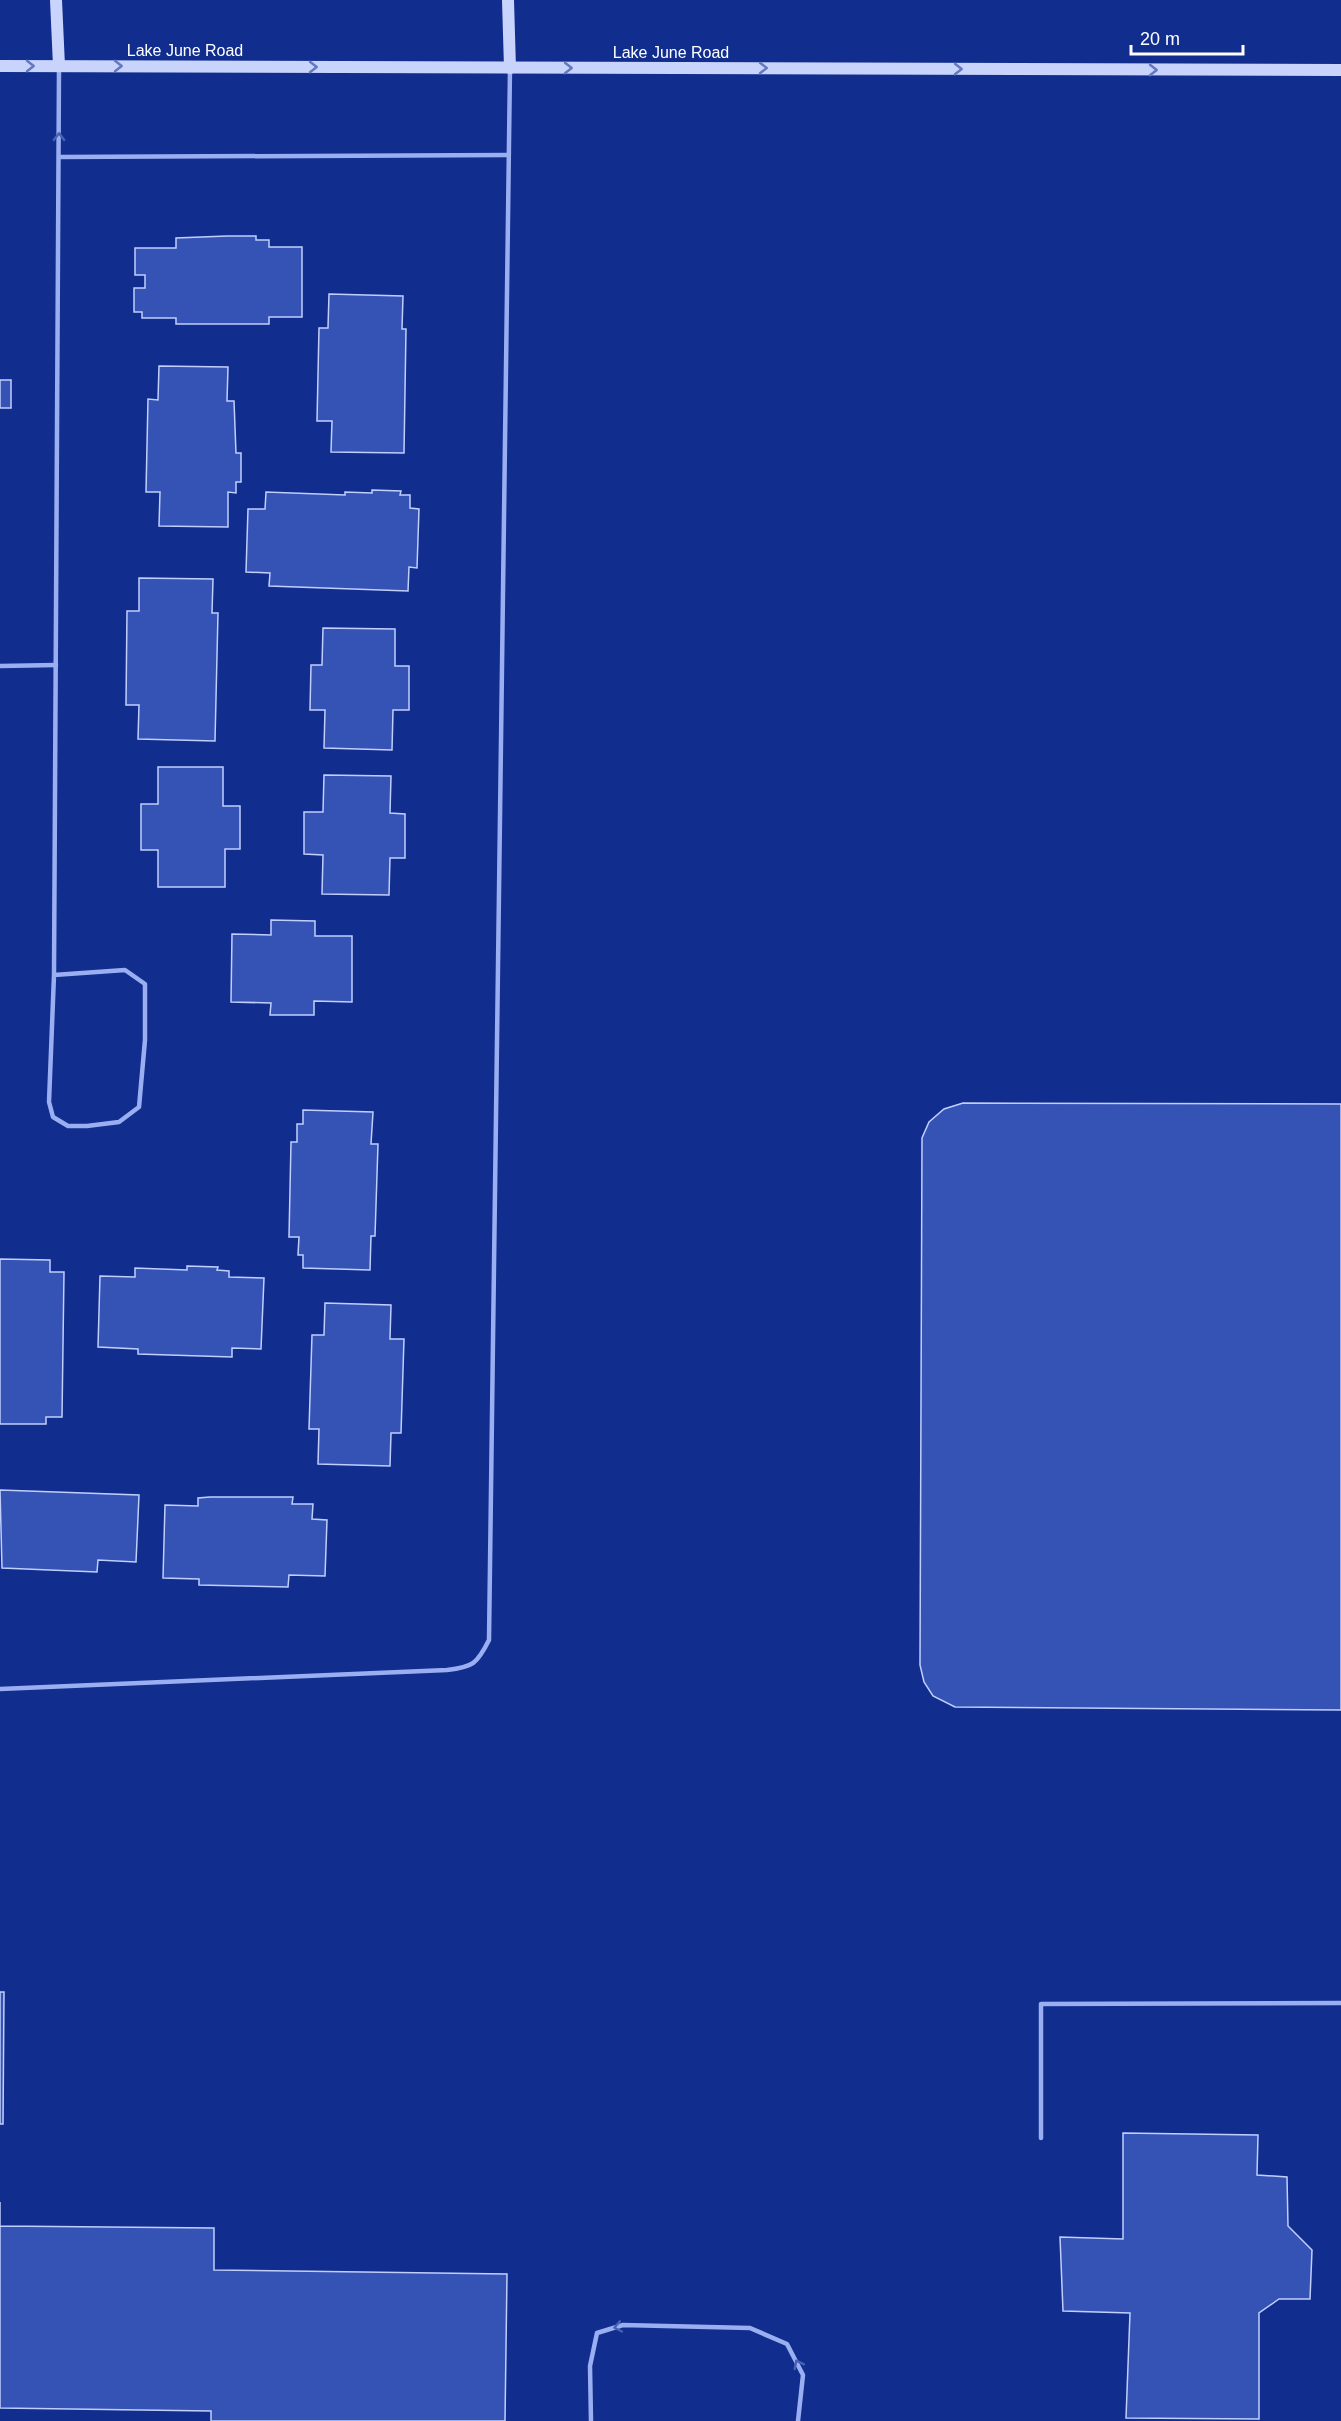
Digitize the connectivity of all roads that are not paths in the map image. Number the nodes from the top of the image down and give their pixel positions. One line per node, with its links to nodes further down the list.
1 (56, 0): 4 (main road)
2 (508, 0): 5 (main road)
3 (0, 66): 4 (main road, Lake June Road, one-way to 4)
4 (59, 66): 5 (main road, Lake June Road, one-way to 5); 8 (lane, one-way to 4)
5 (510, 68): 6 (main road, Lake June Road, one-way to 6); 7 (lane)
6 (1341, 70)
7 (508, 155): 8 (lane); 12 (lane)
8 (59, 157): 9 (lane)
9 (56, 665): 10 (lane); 11 (lane)
10 (0, 666)
11 (54, 975): 11 (lane)
12 (0, 1689)
13 (1341, 2003): 14 (lane)
14 (1041, 2138)
15 (591, 2421): 16 (lane, one-way to 15)
16 (798, 2421)

